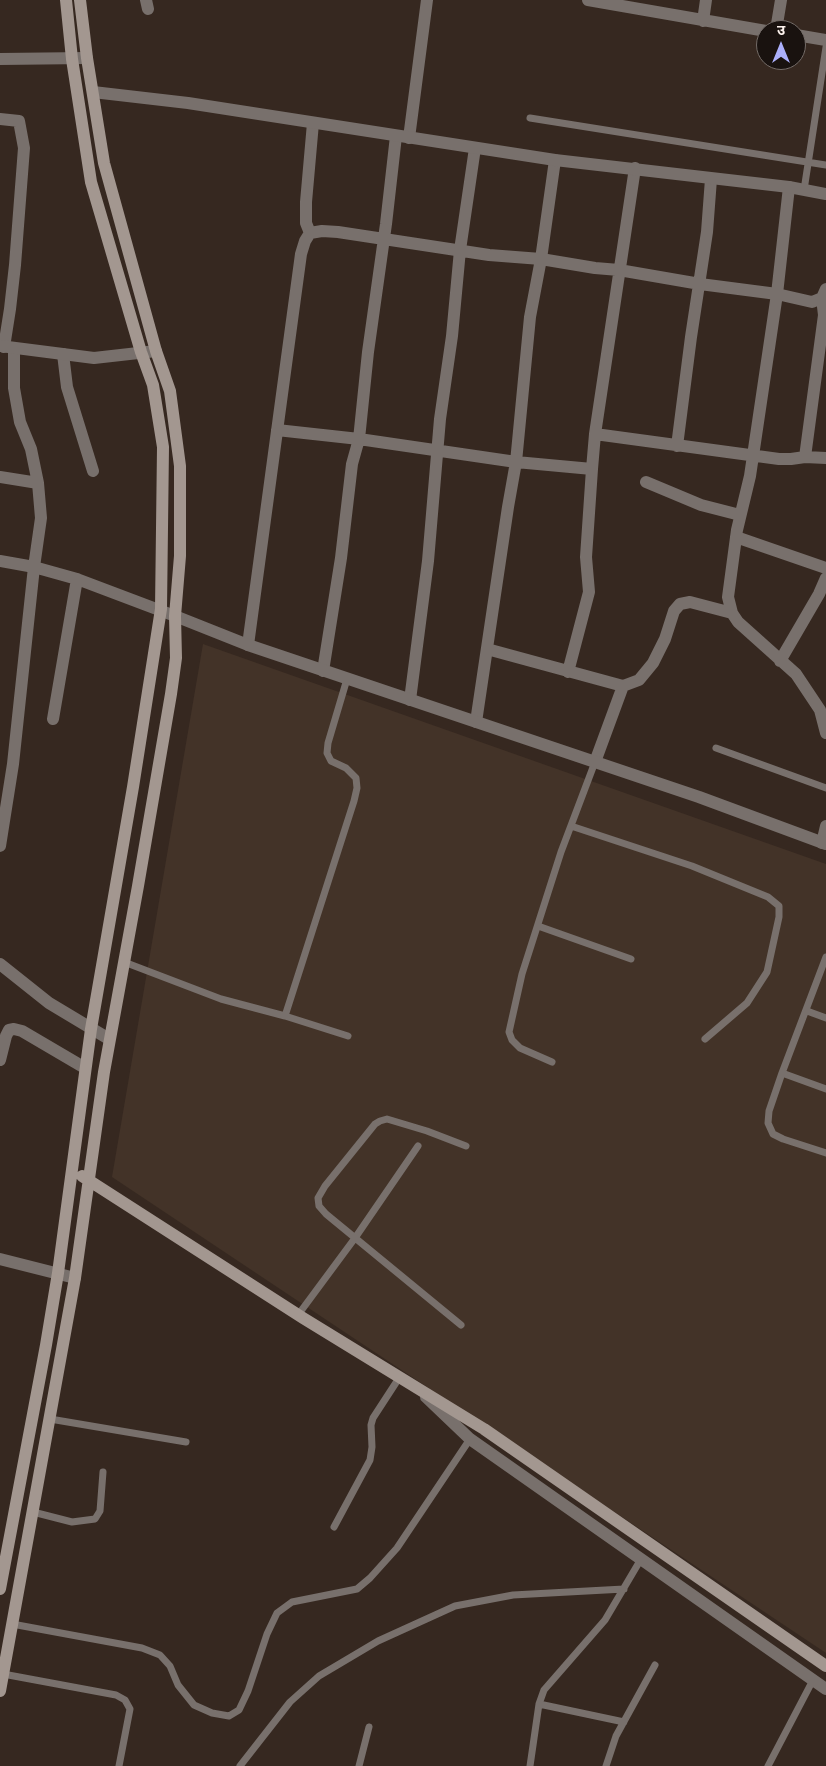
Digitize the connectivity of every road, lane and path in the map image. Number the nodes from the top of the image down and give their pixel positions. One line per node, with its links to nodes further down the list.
1 (66, 0): 16 (main road)
2 (80, 0): 14 (main road)
3 (427, 0): 21 (street)
4 (588, 0): 7 (street)
5 (706, 0): 9 (street)
6 (781, 0): 8 (street)
7 (628, 3): 9 (street)
8 (778, 20)
9 (703, 21): 10 (street)
10 (756, 29)
11 (806, 37): 12 (street)
12 (826, 40)
13 (826, 47): 24 (lane)
14 (87, 58): 16 (street); 17 (main road)
15 (0, 59): 16 (street)
16 (72, 59): 41 (main road)
17 (94, 92): 20 (street); 40 (main road)
18 (530, 118): 24 (lane)
19 (0, 119): 39 (street)
20 (313, 123): 21 (street); 31 (street)
21 (403, 137): 22 (street); 32 (street)
22 (475, 148): 23 (street); 33 (street)
23 (555, 160): 26 (street); 34 (street)
24 (808, 162): 25 (lane); 29 (lane)
25 (826, 165)
26 (635, 168): 27 (street); 35 (street)
27 (711, 179): 28 (street); 36 (street)
28 (789, 187): 29 (street); 37 (street)
29 (804, 190): 30 (street)
30 (826, 194)
31 (310, 233): 32 (street); 44 (street)
32 (384, 239): 33 (street); 46 (street)
33 (460, 250): 34 (street); 48 (street)
34 (541, 259): 35 (street); 52 (street)
35 (619, 270): 36 (street); 45 (street)
36 (700, 284): 37 (street); 47 (street)
37 (777, 294): 38 (street); 49 (street)
38 (824, 294): 43 (street)
39 (6, 347): 42 (street); 57 (street)
40 (156, 351): 41 (street); 67 (main road)
41 (141, 352): 42 (street); 65 (main road)
42 (63, 354): 54 (street)
43 (820, 390): 50 (street)
44 (277, 430): 46 (street); 68 (street)
45 (595, 434): 47 (street); 53 (street)
46 (359, 439): 48 (street); 71 (street)
47 (677, 446): 49 (street)
48 (438, 452): 52 (street); 75 (street)
49 (753, 455): 50 (street); 58 (street)
50 (805, 457): 51 (street)
51 (826, 458)
52 (516, 462): 53 (street); 69 (street)
53 (592, 469): 72 (street)
54 (93, 471)
55 (0, 477): 57 (street)
56 (646, 482): 58 (street)
57 (38, 483): 61 (street)
58 (740, 515): 59 (street)
59 (736, 537): 62 (street); 66 (street)
60 (0, 561): 61 (street)
61 (34, 567): 64 (street); 85 (street)
62 (826, 568)
63 (826, 578): 70 (street)
64 (77, 579): 65 (street); 76 (street)
65 (161, 609): 67 (street); 94 (main road)
66 (732, 613): 70 (street); 74 (street)
67 (175, 616): 68 (street); 89 (main road)
68 (248, 645): 71 (street)
69 (487, 650): 72 (street); 77 (street)
70 (780, 661): 78 (street)
71 (323, 671): 73 (street)
72 (568, 672): 74 (street)
73 (347, 679): 75 (street); 92 (lane)
74 (623, 686): 80 (street)
75 (410, 700): 77 (street)
76 (53, 719)
77 (476, 722): 80 (street)
78 (826, 732)
79 (716, 748): 81 (lane)
80 (595, 762): 82 (lane); 84 (street)
81 (826, 788)
82 (571, 826): 86 (lane); 97 (lane)
83 (826, 826): 84 (street)
84 (824, 844)
85 (0, 846)
86 (538, 926): 88 (lane); 99 (lane)
87 (826, 958): 91 (lane)
88 (631, 959)
89 (124, 962): 92 (lane); 96 (main road)
90 (0, 964): 94 (street)
91 (807, 1011): 93 (lane); 101 (lane)
92 (285, 1016): 95 (lane)
93 (826, 1018)
94 (91, 1030): 96 (street); 100 (main road)
95 (348, 1036)
96 (109, 1039): 107 (main road)
97 (705, 1039)
98 (0, 1060): 100 (street)
99 (552, 1062)
100 (86, 1068): 106 (main road)
101 (782, 1073): 102 (lane); 105 (lane)
102 (826, 1089)
103 (418, 1146): 108 (lane)
104 (466, 1146): 108 (lane)
105 (826, 1153)
106 (72, 1169): 107 (main road); 110 (main road)
107 (88, 1180): 111 (main road); 112 (main road)
108 (355, 1238): 112 (lane); 113 (lane)
109 (0, 1259): 110 (street)
110 (58, 1273): 111 (street); 122 (main road)
111 (75, 1278): 116 (main road)
112 (298, 1315): 114 (main road)
113 (461, 1325)
114 (399, 1378): 115 (main road); 121 (lane)
115 (421, 1392): 117 (street); 128 (main road)
116 (50, 1419): 118 (lane); 120 (main road)
117 (470, 1439): 123 (street); 126 (lane)
118 (186, 1442)
119 (102, 1472): 120 (lane)
120 (33, 1512): 126 (main road)
121 (334, 1527)
122 (4, 1549): 124 (main road)
123 (641, 1559): 125 (lane); 130 (street)
124 (0, 1589)
125 (624, 1589): 133 (lane); 137 (lane)
126 (12, 1624): 129 (main road)
127 (655, 1665): 134 (lane)
128 (826, 1666)
129 (3, 1674): 132 (main road); 136 (lane)
130 (813, 1680): 131 (street); 141 (lane)
131 (826, 1689)
132 (0, 1691)
133 (538, 1704): 134 (lane); 139 (lane)
134 (624, 1722): 140 (lane)
135 (369, 1727): 138 (lane)
136 (119, 1766)
137 (240, 1766)
138 (359, 1766)
139 (530, 1766)
140 (606, 1766)
141 (768, 1766)

